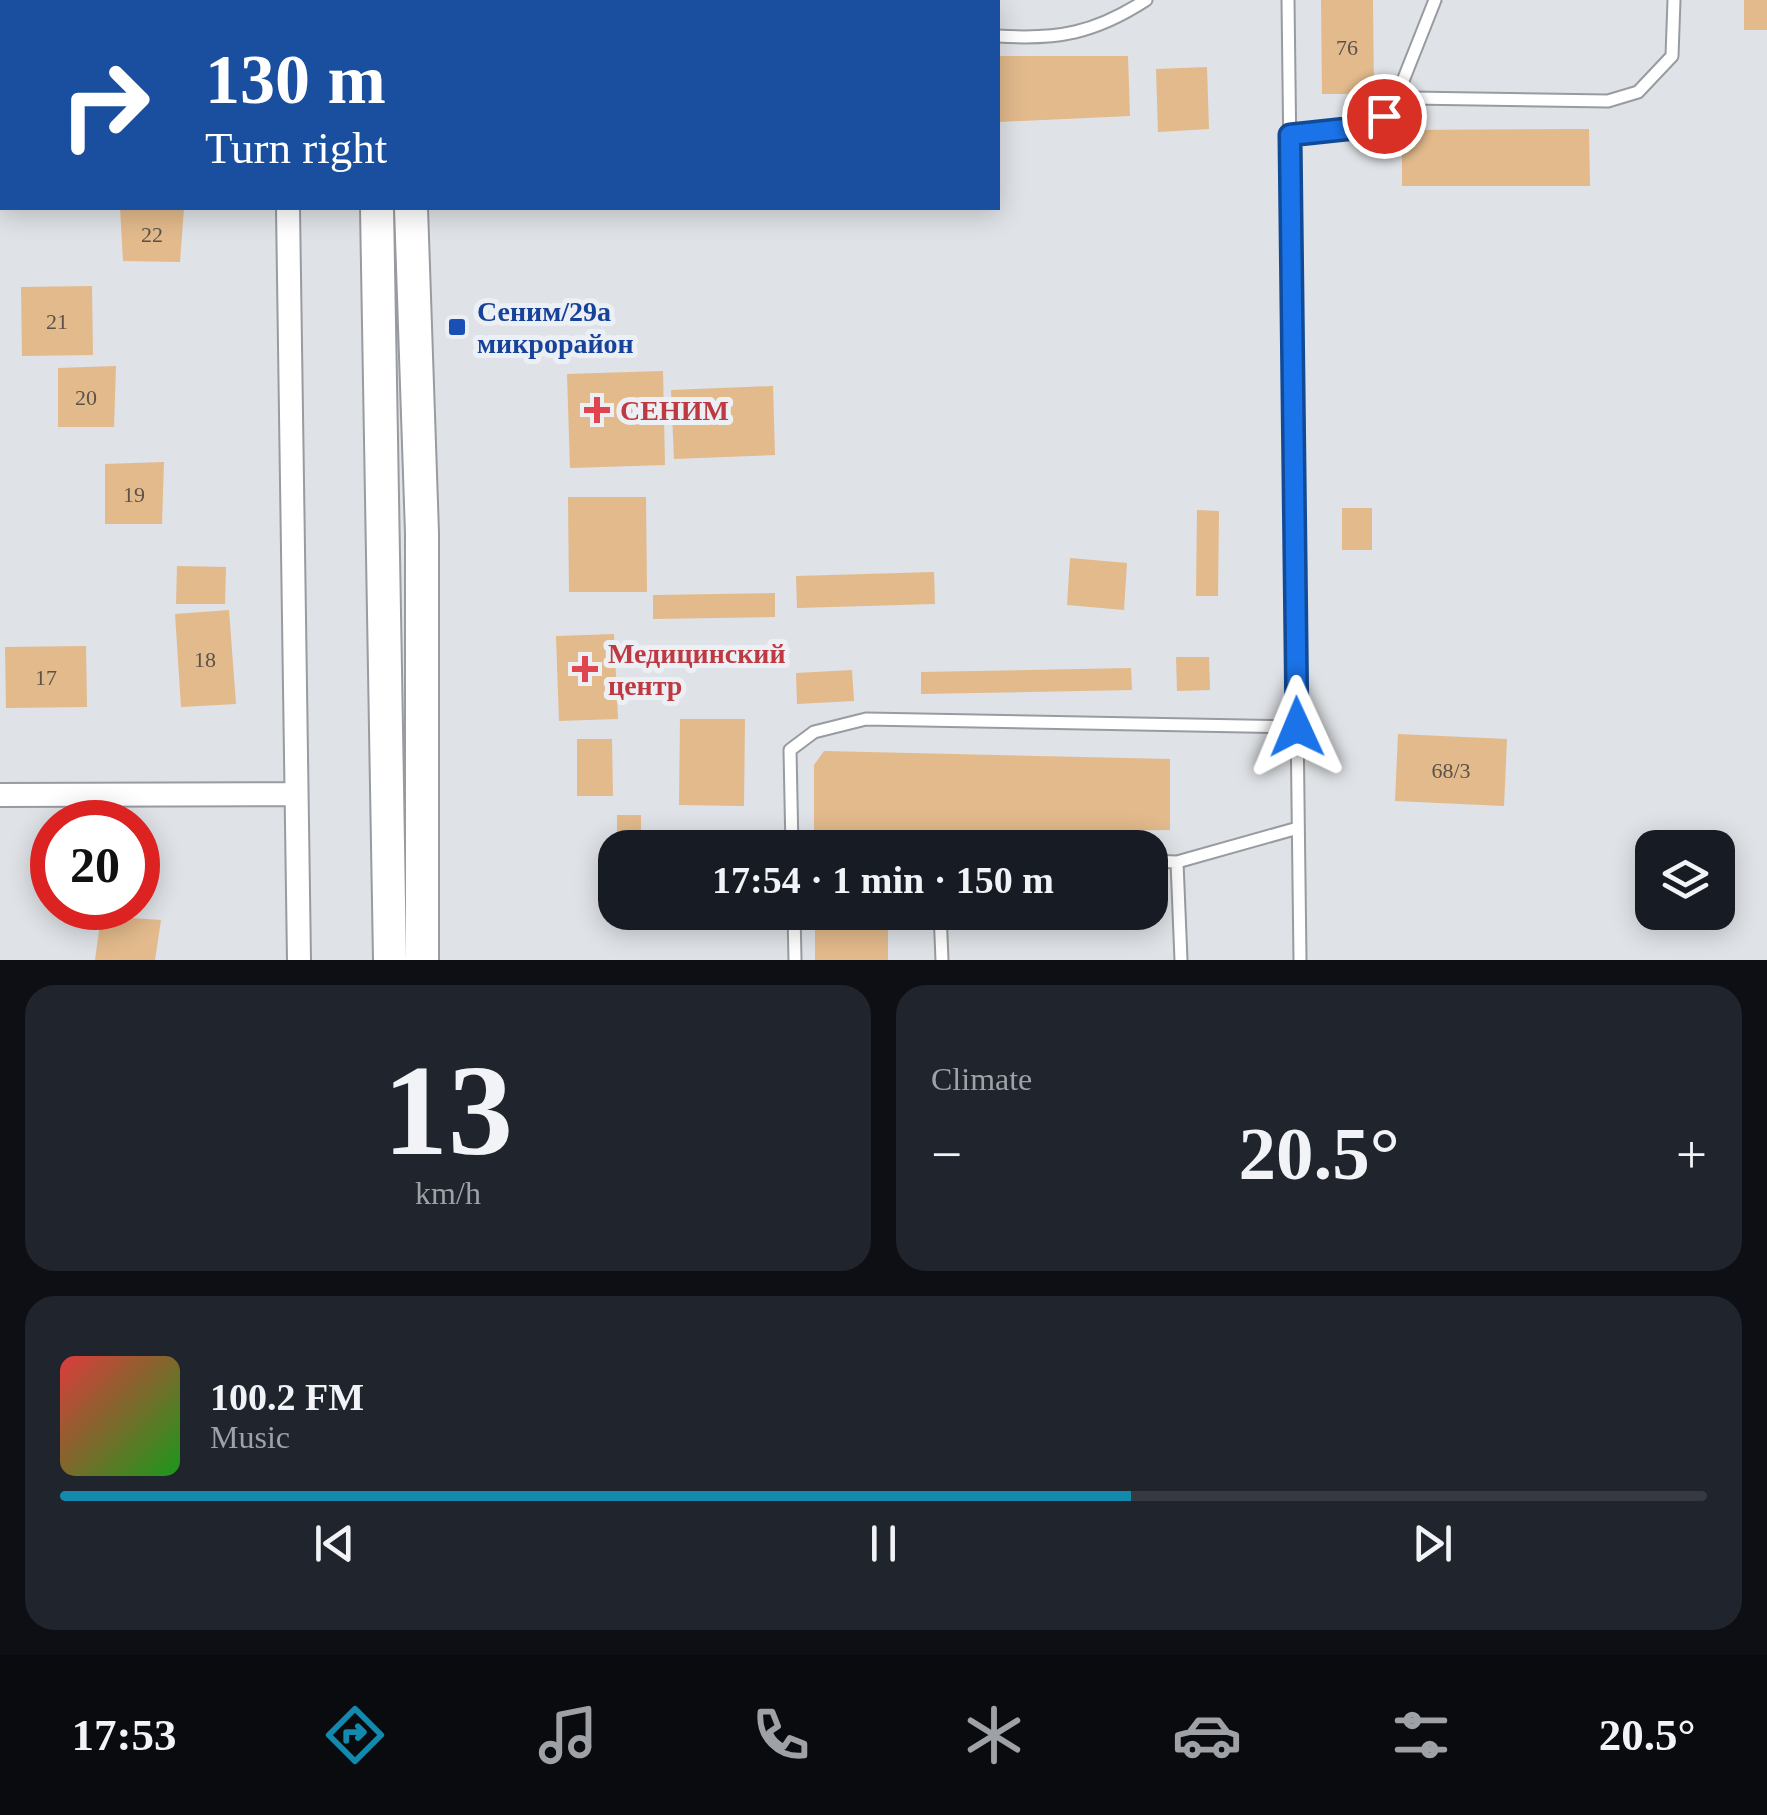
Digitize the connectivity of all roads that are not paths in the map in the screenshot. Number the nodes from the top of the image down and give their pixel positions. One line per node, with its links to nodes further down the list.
1 (1146, 0): 5 (lane)
2 (1288, 0): 7 (lane)
3 (1435, 0): 6 (lane)
4 (1674, 0): 6 (lane)
5 (1000, 36)
6 (1395, 101): 7 (lane)
7 (1290, 135): 13 (lane)
8 (288, 210): 14 (street)
9 (377, 210): 11 (main road)
10 (412, 210): 12 (main road)
11 (385, 529): 12 (main road); 23 (main road)
12 (422, 533): 24 (main road)
13 (1297, 727): 16 (lane); 17 (lane)
14 (296, 794): 15 (street); 22 (street)
15 (0, 795)
16 (1298, 828): 19 (lane); 28 (lane)
17 (792, 830)
18 (1168, 861): 19 (lane)
19 (1177, 862): 27 (lane)
20 (794, 930): 25 (lane)
21 (941, 930): 26 (lane)
22 (299, 960)
23 (390, 960)
24 (422, 960)
25 (794, 960)
26 (942, 960)
27 (1181, 960)
28 (1300, 960)

